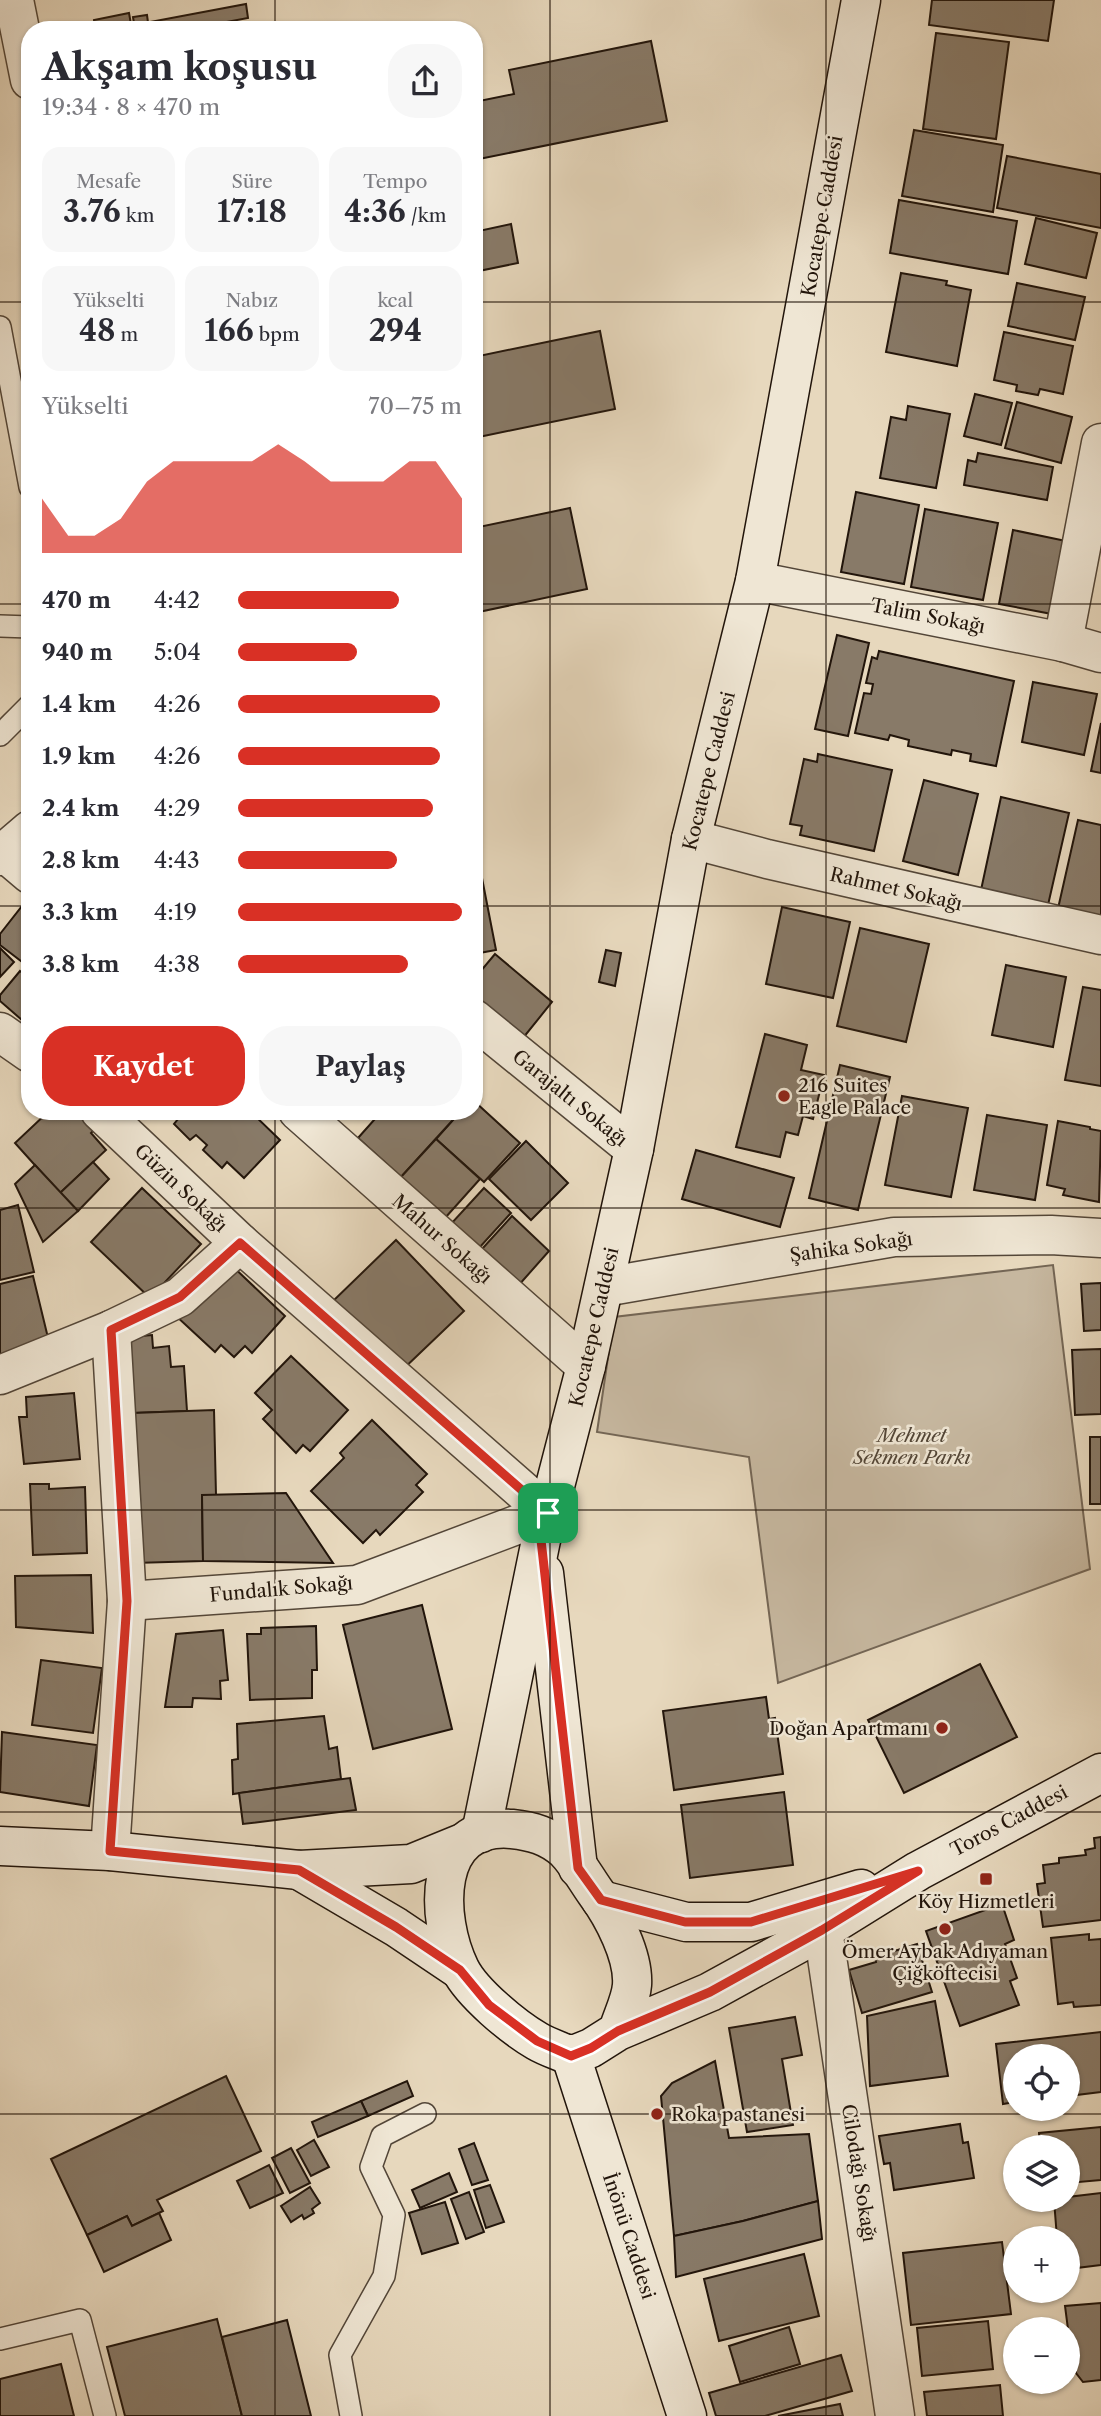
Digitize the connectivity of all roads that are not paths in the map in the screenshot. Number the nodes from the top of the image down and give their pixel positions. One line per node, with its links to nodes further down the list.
1 (14, 0): 3 (street)
2 (862, 0): 7 (street, Kocatepe Caddesi)
3 (21, 35)
4 (0, 327): 5 (lane)
5 (21, 439)
6 (1101, 443): 10 (street)
7 (755, 581): 10 (street, Talim Sokağı); 14 (street, Kocatepe Caddesi)
8 (0, 626): 9 (lane)
9 (21, 627)
10 (1063, 642): 11 (street, Talim Sokağı)
11 (1101, 653)
12 (21, 714): 13 (lane)
13 (0, 734)
14 (691, 839): 15 (street, Rahmet Sokağı); 21 (street, Kocatepe Caddesi)
15 (1101, 934)
16 (483, 1026): 21 (street, Garajaltı Sokağı)
17 (0, 1032): 18 (street)
18 (21, 1047)
19 (110, 1120): 23 (street, Güzin Sokağı)
20 (308, 1120): 26 (street, Mahur Sokağı)
21 (634, 1149): 24 (street, Kocatepe Caddesi)
22 (1101, 1238): 24 (street, Şahika Sokağı)
23 (240, 1243): 25 (street); 28 (street, Güzin Sokağı)
24 (604, 1287): 26 (street, Kocatepe Caddesi)
25 (111, 1330): 27 (street); 29 (street)
26 (586, 1366): 28 (street, Kocatepe Caddesi)
27 (0, 1375)
28 (544, 1526): 29 (street, Fundalık Sokağı); 31 (street, Kocatepe Caddesi); 34 (street, Kocatepe Caddesi)
29 (127, 1601): 33 (street)
30 (1101, 1773): 36 (street, Toros Caddesi)
31 (470, 1838): 34 (street); 35 (street); 39 (street)
32 (0, 1846): 33 (street)
33 (110, 1851): 35 (street)
34 (578, 1868): 37 (street)
35 (299, 1870): 39 (street)
36 (918, 1871): 37 (street, Toros Caddesi); 38 (street, Toros Caddesi)
37 (601, 1900): 40 (street)
38 (822, 1930): 40 (street, Toros Caddesi); 47 (street, Cilodağı Sokağı)
39 (460, 1970): 41 (street)
40 (618, 2031): 41 (street)
41 (571, 2056): 46 (street, İnönü Caddesi)
42 (425, 2114): 45 (lane)
43 (0, 2339): 44 (lane)
44 (105, 2416)
45 (351, 2416)
46 (687, 2416)
47 (895, 2416)

